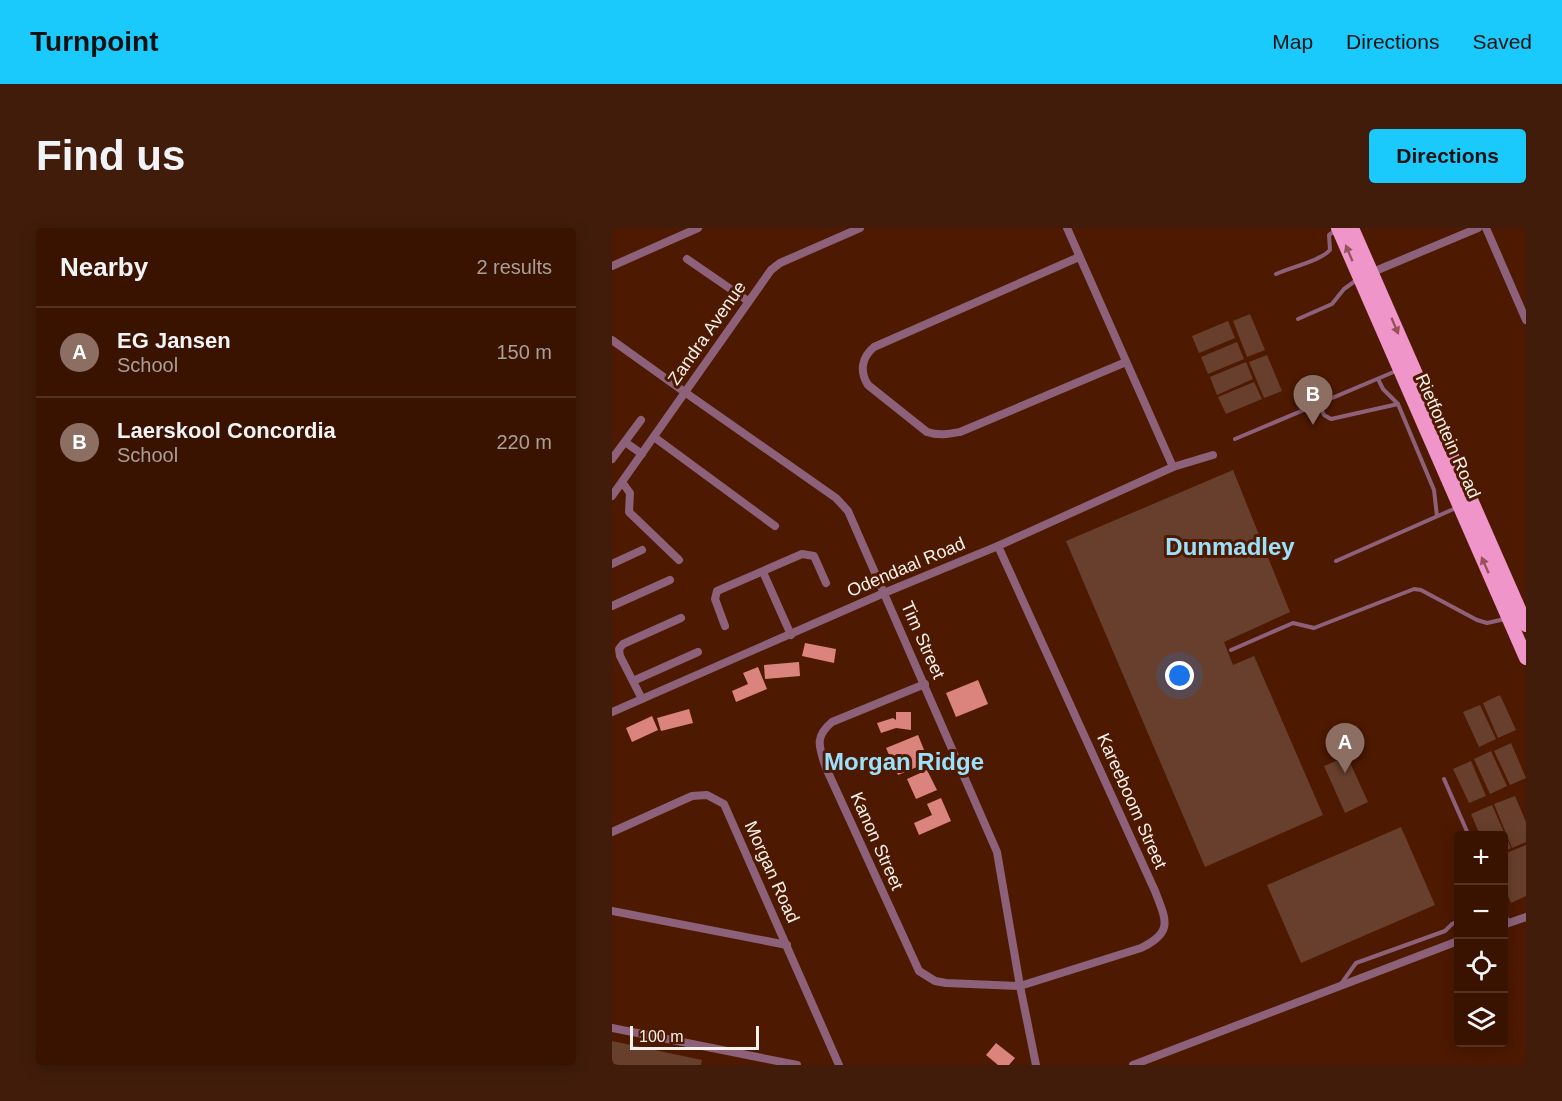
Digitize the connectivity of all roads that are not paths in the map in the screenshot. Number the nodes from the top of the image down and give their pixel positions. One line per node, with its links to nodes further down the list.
1 (698, 228): 10 (street)
2 (860, 228): 13 (street, Zandra Avenue)
3 (1067, 228): 8 (street)
4 (1338, 228): 11 (lane); 12 (main road, Rietfontein Road, one-way to 4)
5 (1352, 228): 12 (main road, Rietfontein Road)
6 (1478, 228): 12 (street)
7 (1486, 228): 15 (street)
8 (1079, 257): 17 (street); 17 (street)
9 (687, 259): 13 (street)
10 (612, 266)
11 (1276, 274)
12 (1366, 275): 14 (lane); 18 (main road, Rietfontein Road); 33 (main road, Rietfontein Road, one-way to 33)
13 (748, 301): 20 (street, Zandra Avenue)
14 (1298, 319)
15 (1526, 320)
16 (612, 340): 20 (street, Tim Street)
17 (1126, 362): 30 (street)
18 (1400, 370): 19 (lane); 34 (main road, Rietfontein Road)
19 (1378, 379): 21 (lane); 22 (lane)
20 (686, 393): 24 (street, Zandra Avenue); 45 (street, Tim Street)
21 (1319, 404): 22 (lane); 25 (lane)
22 (1398, 404): 35 (lane)
23 (641, 420): 26 (street)
24 (654, 437): 27 (street, Zandra Avenue); 36 (street)
25 (1235, 439)
26 (625, 442): 27 (street); 29 (street)
27 (642, 454): 31 (street, Zandra Avenue)
28 (1213, 455): 30 (street, Odendaal Road)
29 (612, 459)
30 (1173, 467): 37 (street, Odendaal Road)
31 (622, 482): 32 (street, Zandra Avenue); 39 (street)
32 (612, 496)
33 (1473, 501): 34 (main road); 47 (main road, Rietfontein Road)
34 (1459, 507): 35 (lane); 47 (main road, Rietfontein Road, one-way to 34)
35 (1437, 516): 40 (lane)
36 (775, 526)
37 (998, 546): 45 (street, Odendaal Road); 67 (street, Kareeboom Street)
38 (642, 550): 41 (street)
39 (679, 560)
40 (1336, 561)
41 (612, 564)
42 (764, 572): 44 (street); 49 (street); 50 (street)
43 (670, 580): 46 (street)
44 (826, 583)
45 (884, 593): 50 (street, Odendaal Road); 55 (street, Tim Street)
46 (612, 606)
47 (1520, 617): 51 (lane); 53 (main road, Rietfontein Road)
48 (681, 618): 54 (street)
49 (725, 626)
50 (791, 635): 56 (street, Odendaal Road)
51 (1231, 650)
52 (698, 652): 54 (street)
53 (1526, 658)
54 (633, 681): 56 (street)
55 (925, 684): 67 (street, Tim Street); 67 (street, Kanon Street)
56 (642, 699): 57 (street, Odendaal Road)
57 (612, 712)
58 (1444, 779): 59 (lane)
59 (1467, 831)
60 (612, 832): 66 (street, Morgan Road)
61 (612, 911): 66 (street)
62 (1526, 917): 64 (street)
63 (1454, 923): 68 (lane)
64 (1508, 923)
65 (1454, 943): 68 (street)
66 (787, 945): 71 (street, Morgan Road)
67 (1020, 986): 72 (street, Tim Street)
68 (1339, 987): 73 (street)
69 (612, 1028): 70 (street)
70 (797, 1065)
71 (839, 1065)
72 (1036, 1065)
73 (1133, 1065)

